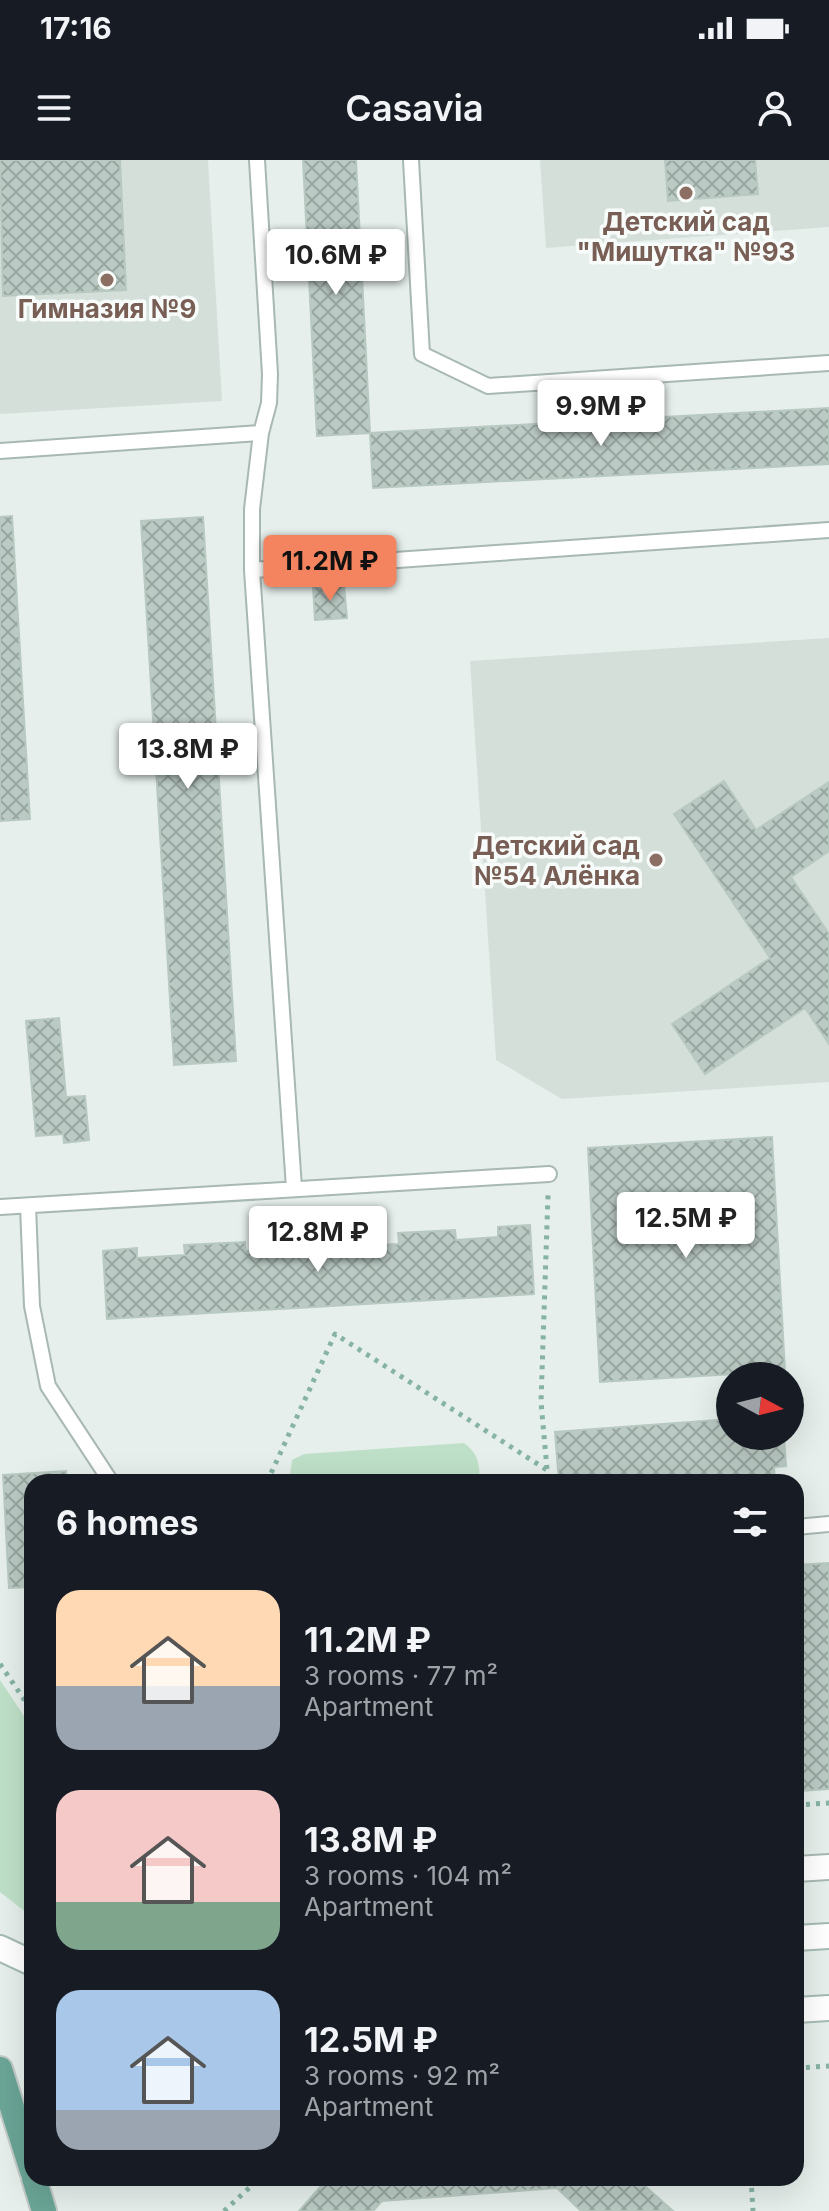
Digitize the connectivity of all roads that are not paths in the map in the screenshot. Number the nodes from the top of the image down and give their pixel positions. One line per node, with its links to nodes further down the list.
1 (257, 160): 4 (lane)
2 (411, 160): 3 (lane)
3 (829, 363)
4 (261, 433): 5 (lane); 7 (lane)
5 (0, 451)
6 (829, 530): 7 (lane)
7 (252, 570): 9 (lane)
8 (549, 1174): 9 (lane)
9 (294, 1188): 10 (lane)
10 (28, 1206): 11 (lane); 12 (lane)
11 (0, 1207)
12 (106, 1474)
13 (829, 1524): 14 (lane)
14 (804, 1526)
15 (829, 1867): 16 (main road)
16 (804, 1869)
17 (829, 1936): 18 (main road)
18 (804, 1938)
19 (0, 1948): 20 (main road)
20 (24, 1959)
21 (829, 2008): 22 (main road)
22 (804, 2010)
23 (0, 2069): 24 (main road)
24 (24, 2141)

